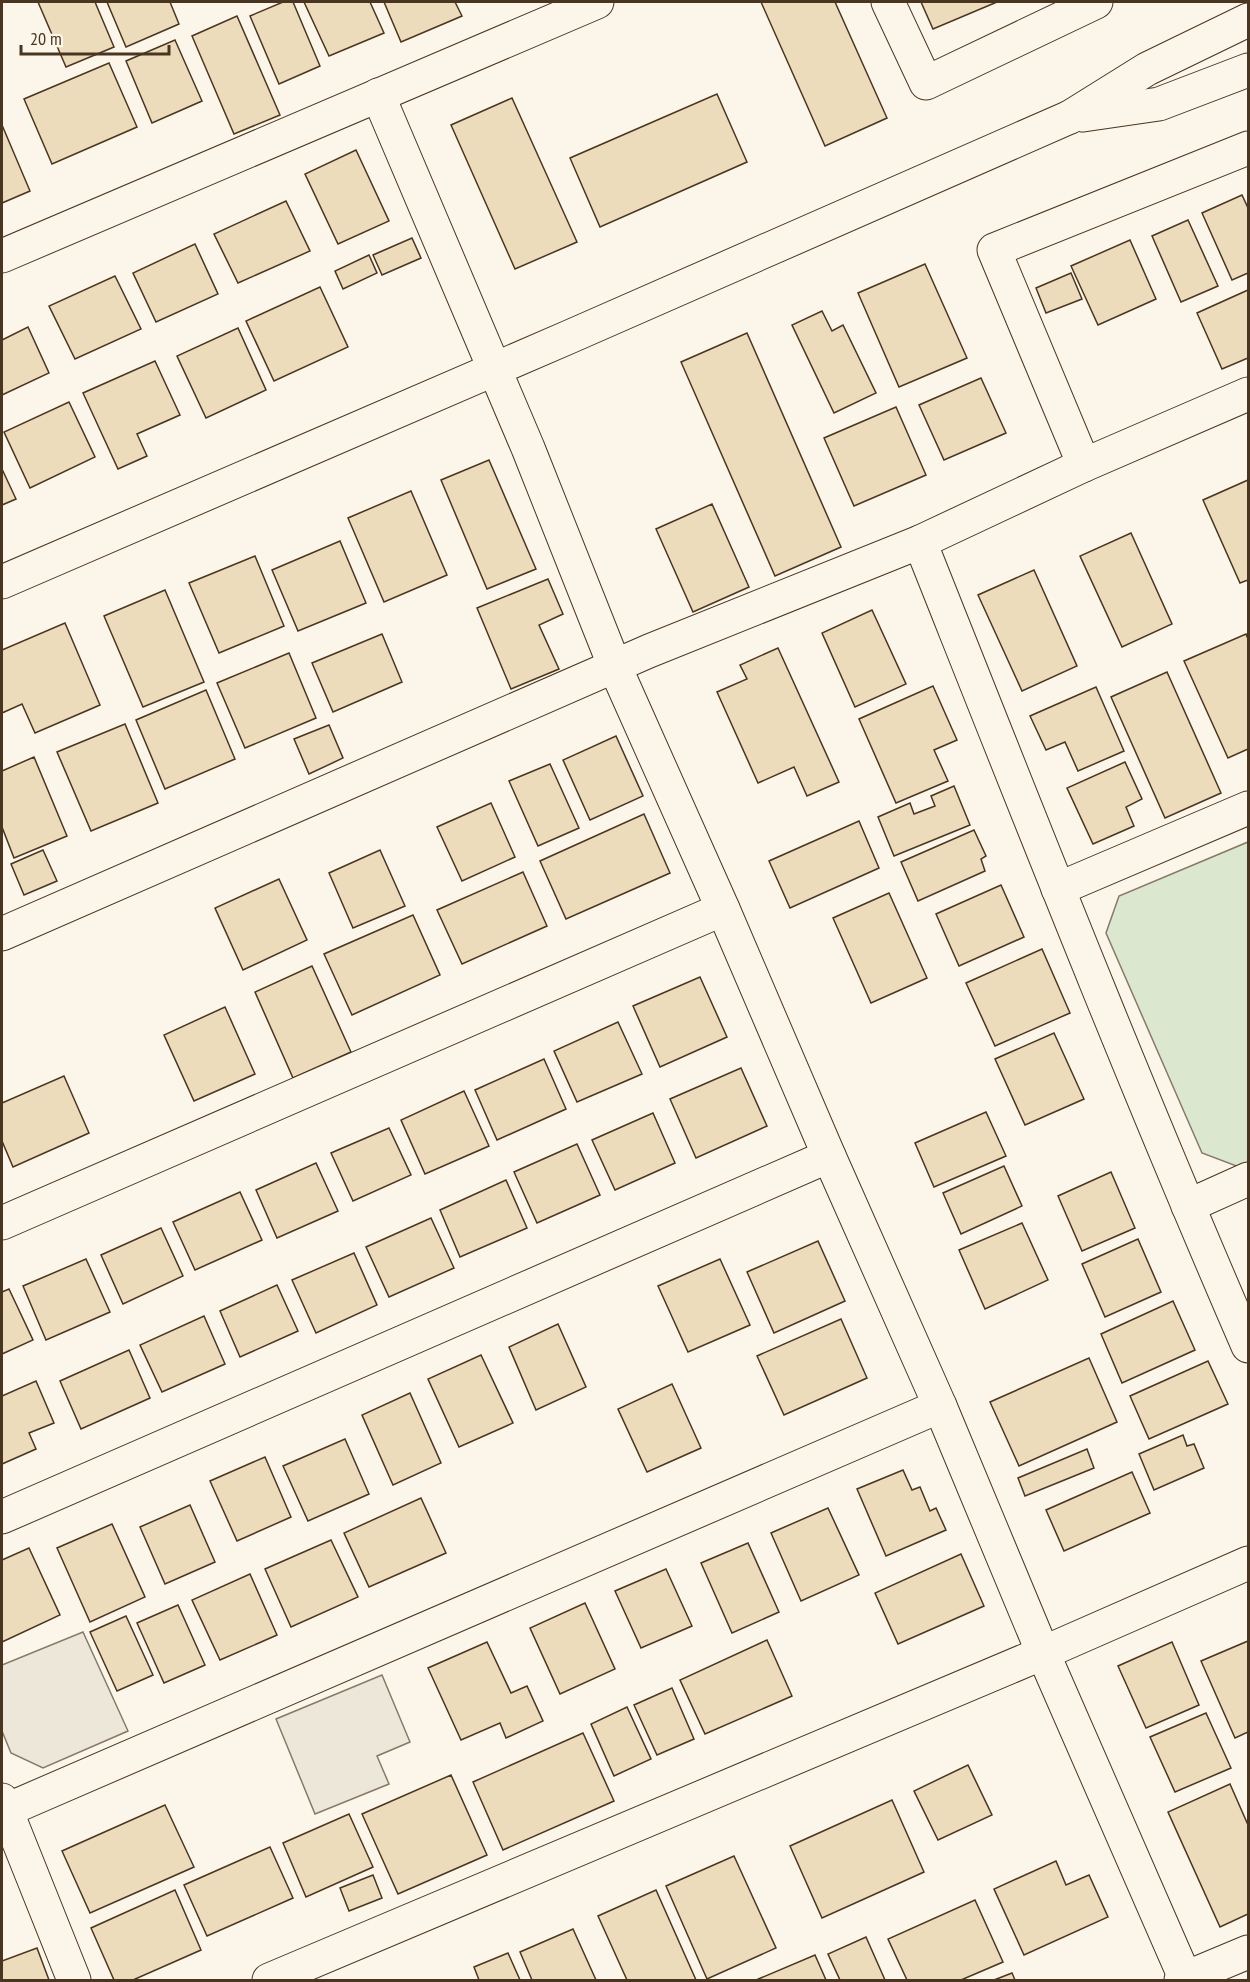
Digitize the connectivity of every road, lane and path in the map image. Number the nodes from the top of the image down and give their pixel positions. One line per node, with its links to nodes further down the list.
1 (597, 2): 7 (main road)
2 (888, 2): 3 (main road)
3 (1096, 2)
4 (1248, 20): 8 (main road)
5 (1248, 43): 8 (main road)
6 (1248, 70): 8 (main road)
7 (378, 95): 10 (main road); 11 (main road)
8 (1070, 117): 11 (main road)
9 (1248, 148): 13 (main road)
10 (2, 256)
11 (495, 369): 15 (main road); 16 (main road)
12 (1248, 394): 13 (main road)
13 (1084, 465): 14 (main road)
14 (921, 542): 16 (main road); 18 (main road)
15 (2, 582)
16 (615, 667): 19 (main road); 20 (main road)
17 (1248, 808): 18 (main road)
18 (1058, 889): 23 (main road)
19 (723, 909): 21 (main road); 24 (main road)
20 (2, 934)
21 (829, 1156): 26 (main road); 27 (main road)
22 (1248, 1179): 23 (main road)
23 (1188, 1206): 25 (main road)
24 (2, 1223)
25 (1248, 1346)
26 (940, 1406): 29 (main road); 30 (main road)
27 (2, 1517)
28 (1248, 1563): 29 (main road)
29 (1043, 1653): 33 (main road); 34 (main road)
30 (3, 1808): 32 (main road)
31 (1248, 1952): 34 (main road)
32 (74, 1980)
33 (269, 1980)
34 (1184, 1980)

